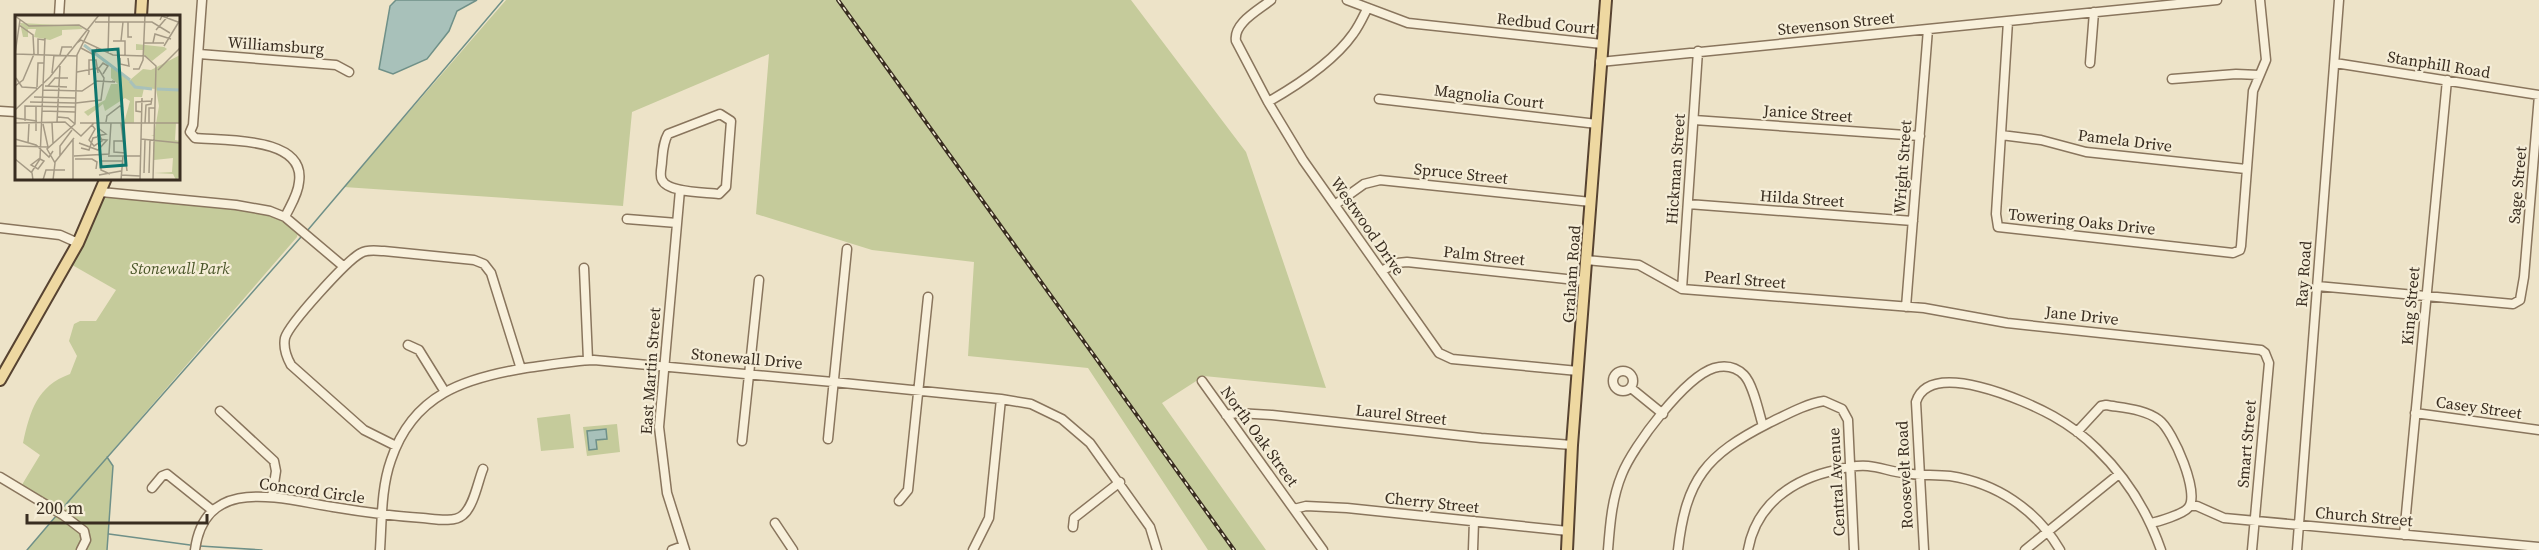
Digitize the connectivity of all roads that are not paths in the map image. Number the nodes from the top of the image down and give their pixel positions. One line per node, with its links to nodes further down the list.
1 (60, 0): 12 (street)
2 (142, 0): 13 (main road)
3 (202, 0): 18 (street)
4 (1271, 0): 28 (street, Westwood Drive)
5 (1347, 0): 10 (street, Redbud Court)
6 (1606, 0): 16 (main road, Graham Road)
7 (2217, 0): 11 (street, Stevenson Street)
8 (2260, 0): 23 (street)
9 (2339, 0): 21 (street, Ray Road)
10 (1367, 9): 16 (street, Redbud Court); 28 (street)
11 (2094, 12): 14 (street, Stevenson Street); 20 (street)
12 (59, 15)
13 (141, 15)
14 (2008, 21): 15 (street, Stevenson Street); 33 (street, Towering Oaks Drive)
15 (1928, 28): 17 (street, Stevenson Street); 34 (street, Wright Street)
16 (1602, 44): 19 (main road, Graham Road)
17 (1698, 51): 19 (street, Stevenson Street); 31 (street, Hickman Street)
18 (199, 54): 22 (street, Williamsburg); 42 (street)
19 (1600, 62): 32 (main road, Graham Road)
20 (2090, 63)
21 (2334, 63): 25 (street, Stanphill Road); 55 (street, Ray Road)
22 (349, 72)
23 (2259, 75): 24 (street); 35 (street)
24 (2172, 79)
25 (2447, 80): 26 (street, Stanphill Road); 57 (street, King Street)
26 (2539, 95): 57 (street, Sage Street)
27 (1379, 99): 32 (street, Magnolia Court)
28 (1268, 102): 40 (street, Westwood Drive)
29 (0, 111): 30 (street)
30 (15, 112)
31 (1694, 120): 34 (street, Janice Street); 41 (street, Hickman Street)
32 (1596, 124): 39 (main road, Graham Road)
33 (2001, 135): 35 (street, Pamela Drive); 35 (street, Towering Oaks Drive)
34 (1920, 136): 44 (street, Wright Street)
35 (2246, 169)
36 (105, 180): 38 (main road)
37 (680, 190): 37 (street); 45 (street, East Martin Street)
38 (101, 192): 42 (street); 47 (main road)
39 (1591, 202): 40 (street, Spruce Street); 49 (main road, Graham Road)
40 (1336, 204): 52 (street, Westwood Drive)
41 (1688, 204): 44 (street, Hilda Street); 56 (street, Hickman Street)
42 (285, 217): 50 (street)
43 (627, 219): 45 (street)
44 (1913, 221): 59 (street, Wright Street)
45 (677, 223): 63 (street, East Martin Street)
46 (0, 228): 47 (street)
47 (78, 243): 67 (main road)
48 (847, 249): 69 (street)
49 (1586, 260): 54 (main road, Graham Road); 56 (street, Pearl Street)
50 (344, 266): 64 (street); 84 (street)
51 (584, 268): 62 (street)
52 (1381, 271): 54 (street, Palm Street); 65 (street, Westwood Drive)
53 (759, 280): 66 (street)
54 (1585, 281): 65 (main road, Graham Road)
55 (2317, 286): 57 (street, Sage Street); 102 (street, Ray Road)
56 (1682, 289): 59 (street, Pearl Street)
57 (2426, 296): 75 (street, King Street)
58 (928, 297): 71 (street)
59 (1906, 307): 61 (street, Jane Drive)
60 (408, 345): 72 (street)
61 (2256, 349): 99 (street, Smart Street)
62 (588, 360): 63 (street, Stonewall Drive); 64 (street, Stonewall Drive)
63 (663, 366): 66 (street, Stonewall Drive); 108 (street, East Martin Street)
64 (521, 369): 72 (street, Stonewall Drive)
65 (1578, 371): 83 (main road, Graham Road)
66 (749, 374): 69 (street, Stonewall Drive); 82 (street)
67 (0, 380)
68 (1202, 381): 77 (street, North Oak Street)
69 (833, 382): 71 (street, Stonewall Drive); 81 (street)
70 (1631, 388): 76 (street)
71 (918, 391): 73 (street, Stonewall Drive); 93 (street)
72 (445, 392): 84 (street, Stonewall Drive)
73 (1001, 399): 90 (street, Stonewall Drive); 114 (street)
74 (220, 411): 92 (street)
75 (2415, 413): 79 (street, Casey Street); 106 (street, King Street)
76 (1663, 414): 78 (street); 119 (street)
77 (1226, 415): 83 (street, Laurel Street); 95 (street, North Oak Street)
78 (1763, 426): 85 (street, Central Avenue); 120 (street, Central Avenue)
79 (2539, 430)
80 (2077, 432): 87 (street, Roosevelt Road); 88 (street, Roosevelt Road); 94 (street)
81 (828, 439)
82 (742, 441)
83 (1572, 445): 104 (main road, Graham Road)
84 (396, 446): 97 (street, Stonewall Drive)
85 (1850, 467): 88 (street); 121 (street); 122 (street, Central Avenue)
86 (483, 469): 97 (street, Concord Circle)
87 (2119, 474): 101 (street, Roosevelt Road); 105 (street)
88 (1919, 475): 105 (street); 123 (street, Roosevelt Road)
89 (0, 477): 109 (street)
90 (1119, 482): 103 (street); 115 (street, Stonewall Drive)
91 (152, 488): 96 (street)
92 (272, 497): 96 (street, Concord Circle); 97 (street, Concord Circle)
93 (899, 501)
94 (2190, 506): 99 (street, Church Street); 101 (street)
95 (1294, 509): 98 (street, Cherry Street); 116 (street, North Oak Street)
96 (212, 510): 110 (street)
97 (382, 515): 111 (street, Stonewall Drive)
98 (1474, 521): 104 (street, Cherry Street); 117 (street)
99 (2254, 521): 102 (street, Church Street); 127 (street, Smart Street)
100 (775, 523): 113 (street)
101 (2150, 523): 126 (street, Roosevelt Road)
102 (2299, 526): 106 (street, Church Street); 128 (street, Ray Road)
103 (1073, 527)
104 (1568, 531): 118 (main road, Graham Road)
105 (2048, 531): 124 (street); 125 (street)
106 (2404, 535): 107 (street, Church Street)
107 (2539, 547)
108 (684, 548): 112 (street)
109 (81, 550)
110 (195, 550)
111 (380, 550)
112 (672, 550)
113 (793, 550)
114 (973, 550)
115 (1157, 550)
116 (1323, 550)
117 (1473, 550)
118 (1567, 550)
119 (1608, 550)
120 (1678, 550)
121 (1748, 550)
122 (1854, 550)
123 (1924, 550)
124 (2025, 550)
125 (2060, 550)
126 (2161, 550)
127 (2252, 550)
128 (2297, 550)

